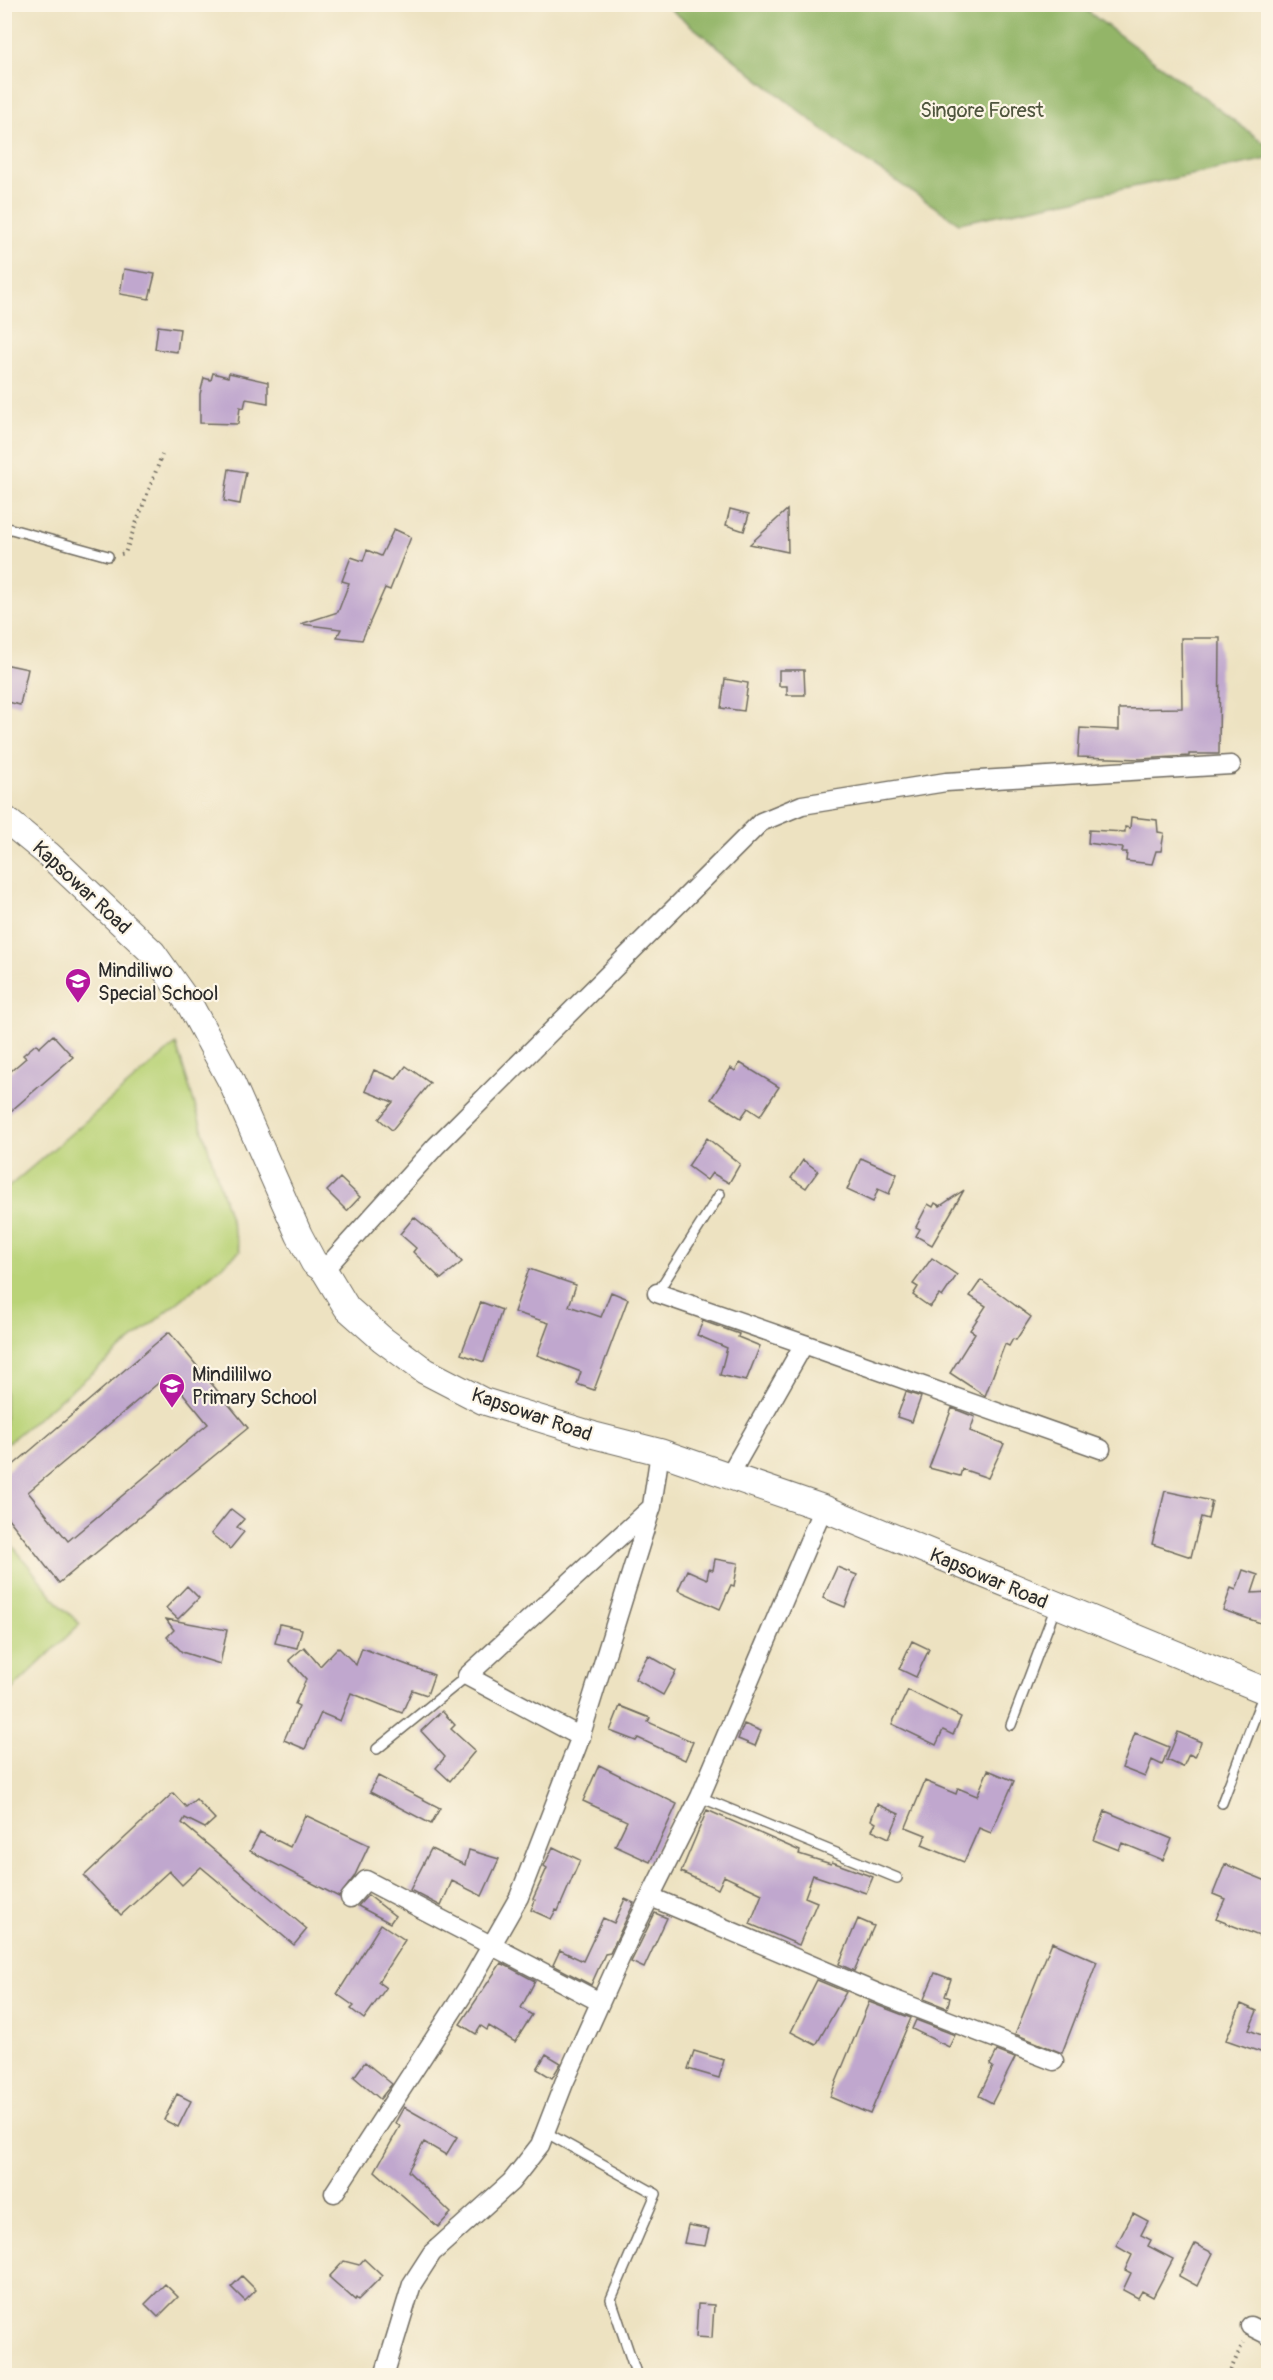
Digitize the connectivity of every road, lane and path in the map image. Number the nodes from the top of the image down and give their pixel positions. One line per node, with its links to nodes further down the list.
1 (162, 455): 3 (path)
2 (4, 527): 3 (lane)
3 (108, 556)
4 (1231, 765): 7 (street)
5 (4, 818): 7 (main road, Kapsowar Road)
6 (720, 1194): 8 (lane)
7 (324, 1270): 11 (main road, Kapsowar Road)
8 (657, 1293): 9 (street)
9 (804, 1344): 10 (street); 12 (street)
10 (1101, 1449)
11 (660, 1452): 12 (main road, Kapsowar Road); 13 (street)
12 (730, 1474): 14 (main road, Kapsowar Road)
13 (652, 1506): 16 (street); 19 (street)
14 (823, 1508): 15 (main road, Kapsowar Road); 21 (street)
15 (1056, 1606): 17 (main road, Kapsowar Road); 18 (lane)
16 (468, 1676): 19 (street); 20 (lane)
17 (1266, 1691): 22 (lane)
18 (1011, 1725)
19 (581, 1737): 26 (street)
20 (377, 1749)
21 (700, 1797): 23 (lane); 24 (street)
22 (1222, 1803)
23 (897, 1878)
24 (651, 1897): 27 (street); 28 (street)
25 (350, 1898): 26 (street)
26 (492, 1945): 27 (street); 30 (street)
27 (600, 2002): 29 (street)
28 (1054, 2061)
29 (545, 2132): 33 (street); 34 (lane)
30 (334, 2193)
31 (1250, 2326): 32 (street); 35 (path)
32 (1269, 2335)
33 (384, 2376)
34 (637, 2376)
35 (1228, 2376)

